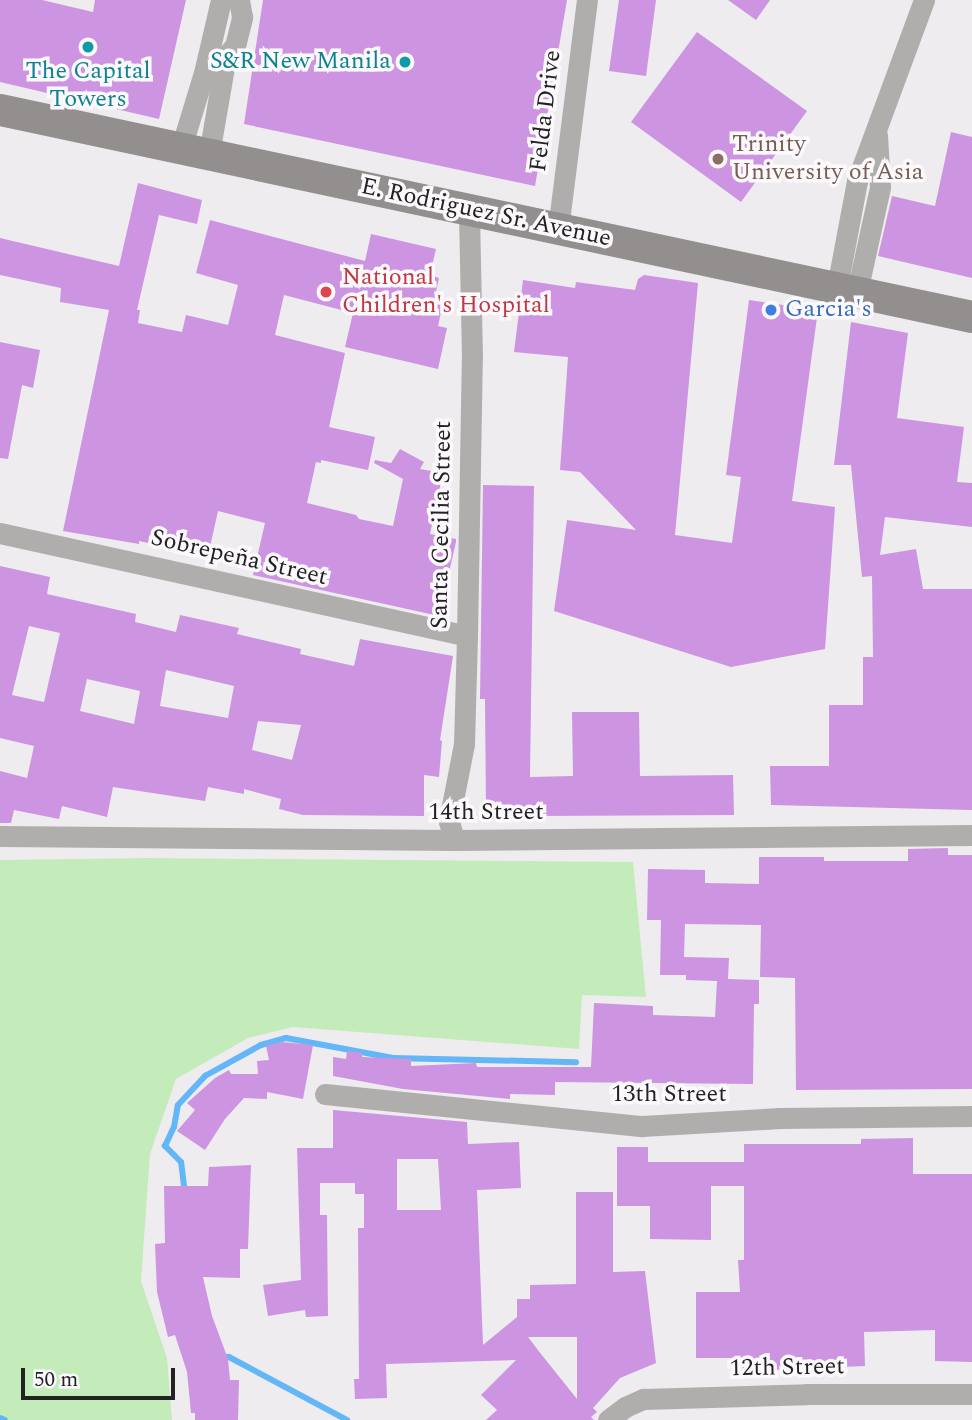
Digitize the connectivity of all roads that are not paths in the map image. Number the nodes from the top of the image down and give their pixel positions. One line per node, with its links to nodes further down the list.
1 (221, 0): 5 (street)
2 (239, 0): 5 (street)
3 (587, 0): 9 (street, Felda Drive)
4 (924, 0): 10 (street)
5 (213, 75): 7 (street); 7 (street)
6 (0, 110): 7 (main road, E. Rodriguez Sr. Avenue)
7 (195, 151): 8 (main road, E. Rodriguez Sr. Avenue)
8 (469, 209): 9 (main road, E. Rodriguez Sr. Avenue); 13 (street, Santa Cecilia Street)
9 (558, 229): 10 (main road, E. Rodriguez Sr. Avenue)
10 (847, 290): 11 (main road, E. Rodriguez Sr. Avenue)
11 (972, 317)
12 (0, 533): 13 (street, Sobrepeña Street)
13 (467, 636): 16 (street, Santa Cecilia Street)
14 (972, 835): 16 (street, 14th Street)
15 (0, 836): 16 (street, 14th Street)
16 (454, 840)
17 (325, 1094): 18 (street, 13th Street)
18 (972, 1116)
19 (972, 1394): 20 (street, 12th Street)
20 (608, 1420)

